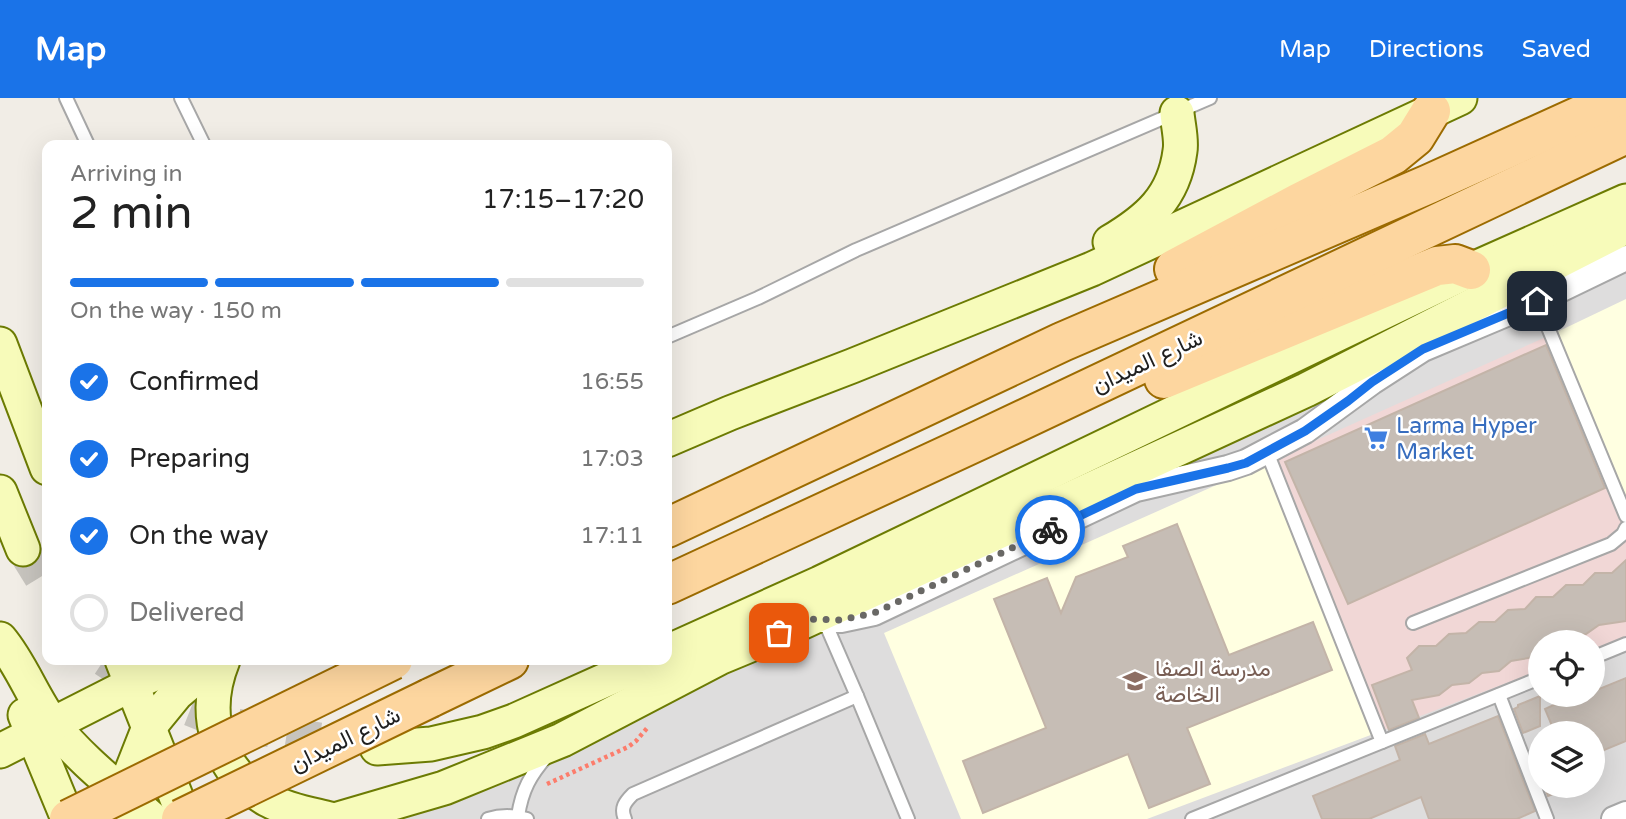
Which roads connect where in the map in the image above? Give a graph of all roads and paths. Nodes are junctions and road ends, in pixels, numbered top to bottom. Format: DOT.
graph roads {
  1 [pos="66,98"];
  2 [pos="181,98"];
  3 [pos="1210,98"];
  4 [pos="1619,98"];
  5 [pos="1445,105"];
  6 [pos="1177,113"];
  7 [pos="1626,134"];
  8 [pos="86,140"];
  9 [pos="202,140"];
  10 [pos="1626,201"];
  11 [pos="1626,227"];
  12 [pos="1626,258"];
  13 [pos="1092,269"];
  14 [pos="1471,270"];
  15 [pos="1537,301"];
  16 [pos="672,335"];
  17 [pos="1062,342"];
  18 [pos="0,344"];
  19 [pos="672,438"];
  20 [pos="982,439"];
  21 [pos="42,449"];
  22 [pos="1267,452"];
  23 [pos="0,492"];
  24 [pos="1626,516"];
  25 [pos="672,526"];
  26 [pos="1626,528"];
  27 [pos="23,549"];
  28 [pos="672,583"];
  29 [pos="815,620"];
  30 [pos="1413,623"];
  31 [pos="0,639"];
  32 [pos="1626,644"];
  33 [pos="672,650"];
  34 [pos="1605,653"];
  35 [pos="0,656"];
  36 [pos="161,665"];
  37 [pos="210,665"];
  38 [pos="221,665"];
  39 [pos="383,665"];
  40 [pos="499,665"];
  41 [pos="639,665"];
  42 [pos="127,672"];
  43 [pos="1528,683"];
  44 [pos="1499,695"];
  45 [pos="857,696"];
  46 [pos="149,727"];
  47 [pos="42,729"];
  48 [pos="562,740"];
  49 [pos="1382,742"];
  50 [pos="377,748"];
  51 [pos="0,751"];
  52 [pos="115,808"];
  53 [pos="1626,814"];
  54 [pos="619,817"];
  55 [pos="522,818"];
  56 [pos="69,819"];
  57 [pos="152,819"];
  58 [pos="183,819"];
  59 [pos="330,819"];
  60 [pos="338,819"];
  61 [pos="488,819"];
  62 [pos="908,819"];
  63 [pos="1192,819"];
  64 [pos="1547,819"];
  65 [pos="1614,819"];
  1 -- 8 [label="lane"];
  2 -- 9 [label="lane"];
  3 -- 6 [label="lane"];
  4 -- 17 [label="main road"];
  5 -- 13 [label="main road"];
  5 -- 17 [label="main road"];
  6 -- 13 [label="main road"];
  6 -- 16 [label="lane"];
  7 -- 20 [label="main road, شارع الميدان"];
  10 -- 14 [label="main road"];
  11 -- 29 [label="main road"];
  12 -- 15 [label="street"];
  13 -- 19 [label="main road"];
  14 -- 20 [label="main road"];
  14 -- 33 [label="main road"];
  15 -- 22 [label="street"];
  15 -- 24 [label="lane"];
  17 -- 25 [label="main road"];
  18 -- 21 [label="main road"];
  20 -- 28 [label="main road, شارع الميدان"];
  22 -- 29 [label="street"];
  22 -- 49 [label="lane"];
  23 -- 27 [label="main road"];
  26 -- 30 [label="lane"];
  29 -- 45 [label="lane"];
  29 -- 48 [label="main road"];
  31 -- 47 [label="main road"];
  32 -- 34 [label="lane"];
  35 -- 47 [label="main road"];
  36 -- 42 [label="main road"];
  37 -- 46 [label="main road"];
  38 -- 59 [label="main road"];
  39 -- 56 [label="main road, bridge"];
  40 -- 58 [label="main road, شارع الميدان, bridge"];
  41 -- 50 [label="main road"];
  42 -- 46 [label="main road"];
  42 -- 47 [label="main road"];
  42 -- 52 [label="main road"];
  43 -- 44 [label="lane"];
  44 -- 49 [label="lane"];
  44 -- 64 [label="lane"];
  45 -- 54 [label="lane"];
  45 -- 62 [label="lane"];
  46 -- 52 [label="main road"];
  46 -- 58 [label="main road"];
  47 -- 51 [label="main road"];
  47 -- 52 [label="main road"];
  47 -- 56 [label="main road"];
  48 -- 55 [label="lane"];
  48 -- 60 [label="main road"];
  49 -- 63 [label="lane"];
  52 -- 57 [label="main road"];
  53 -- 65 [label="street"];
  55 -- 61 [label="lane"];
}
